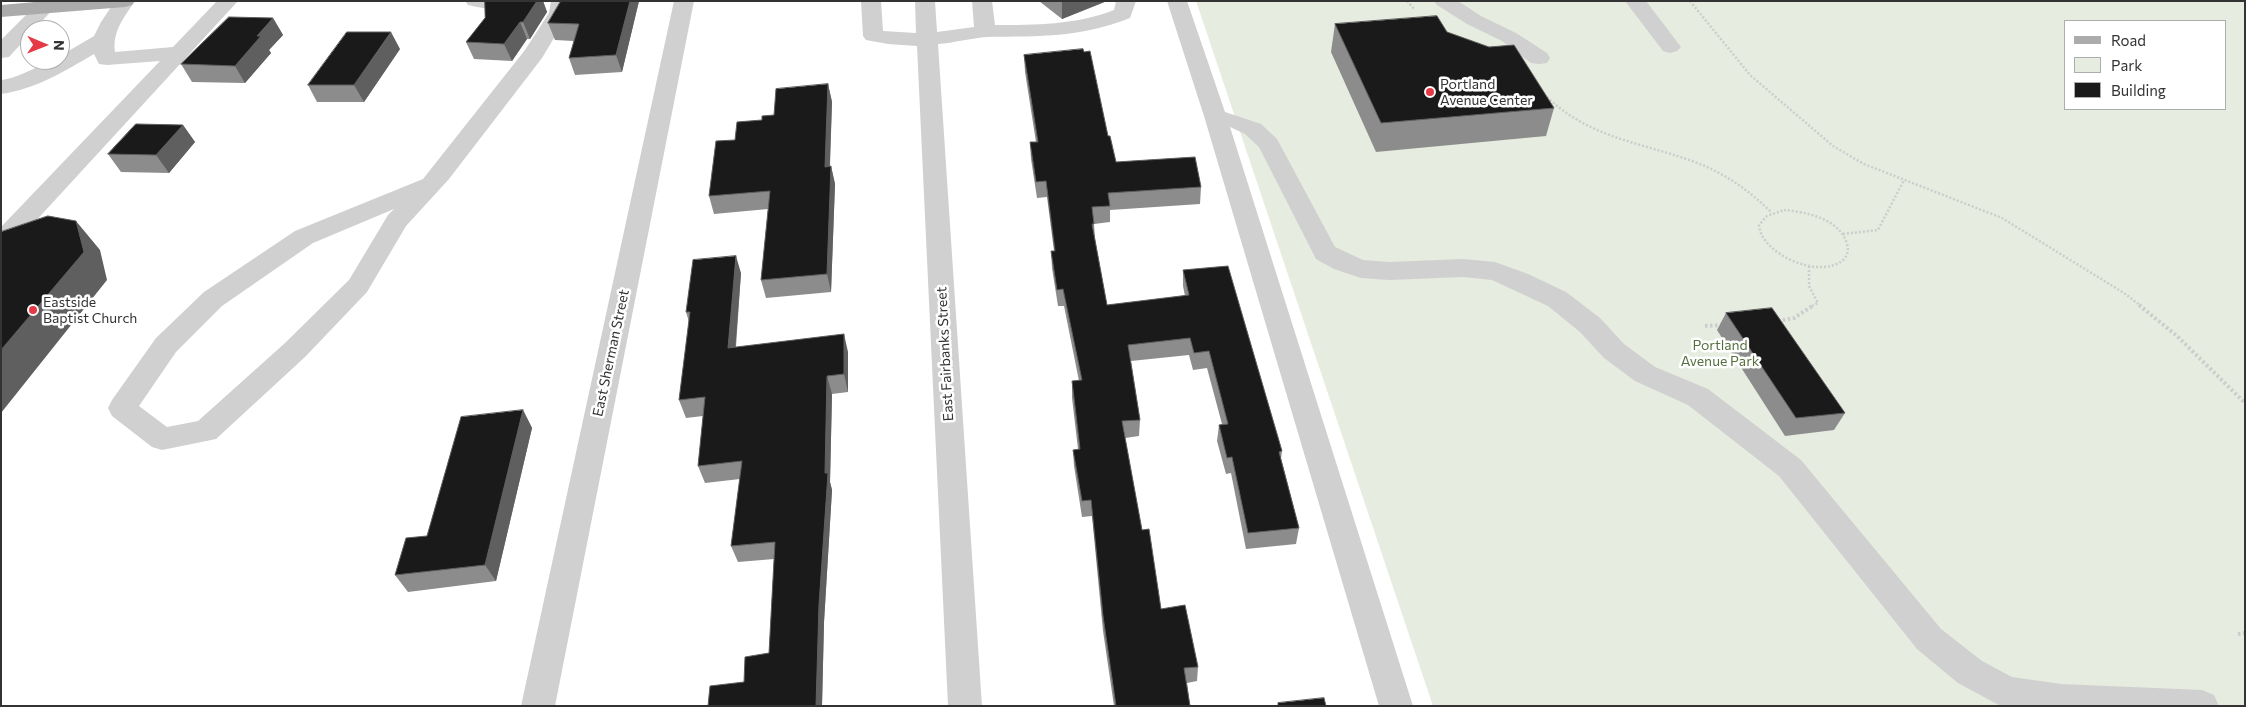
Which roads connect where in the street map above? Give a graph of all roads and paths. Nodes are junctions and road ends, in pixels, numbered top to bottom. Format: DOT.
graph roads {
  1 [pos="125,1"];
  2 [pos="228,1"];
  3 [pos="476,1"];
  4 [pos="550,1"];
  5 [pos="561,1"];
  6 [pos="684,1"];
  7 [pos="871,1"];
  8 [pos="925,1"];
  9 [pos="982,1"];
  10 [pos="1126,1"];
  11 [pos="1178,1"];
  12 [pos="1444,1"];
  13 [pos="1635,1"];
  14 [pos="1690,1"];
  15 [pos="44,8"];
  16 [pos="1,11"];
  17 [pos="985,31"];
  18 [pos="105,39"];
  19 [pos="927,40"];
  20 [pos="1670,47"];
  21 [pos="1,52"];
  22 [pos="180,53"];
  23 [pos="1539,58"];
  24 [pos="1,87"];
  25 [pos="1544,93"];
  26 [pos="1216,116"];
  27 [pos="1904,180"];
  28 [pos="432,184"];
  29 [pos="1772,213"];
  30 [pos="1842,234"];
  31 [pos="1,243"];
  32 [pos="1809,266"];
  33 [pos="1770,321"];
  34 [pos="1733,324"];
  35 [pos="1705,326"];
  36 [pos="2245,403"];
  37 [pos="2245,633"];
  38 [pos="2238,634"];
  39 [pos="538,706"];
  40 [pos="965,706"];
  41 [pos="1396,706"];
  42 [pos="2202,706"];
  1 -- 15 [label="main road"];
  1 -- 18 [label="street"];
  2 -- 22 [label="street"];
  3 -- 4 [label="street"];
  5 -- 28 [label="street"];
  6 -- 39 [label="street, East Sherman Street"];
  7 -- 19 [label="street"];
  8 -- 19 [label="street, East Fairbanks Street"];
  9 -- 17 [label="street"];
  10 -- 17 [label="street"];
  11 -- 26 [label="street"];
  12 -- 23 [label="street"];
  13 -- 20 [label="street"];
  14 -- 27 [label="path"];
  15 -- 16 [label="main road"];
  15 -- 21 [label="street"];
  17 -- 19 [label="street"];
  18 -- 22 [label="street"];
  18 -- 24 [label="street"];
  19 -- 40 [label="street, East Fairbanks Street"];
  22 -- 31 [label="street"];
  25 -- 29 [label="path"];
  26 -- 41 [label="street"];
  26 -- 42 [label="street"];
  27 -- 30 [label="path"];
  27 -- 36 [label="path"];
  28 -- 28 [label="street"];
  29 -- 30 [label="path"];
  29 -- 32 [label="path"];
  30 -- 32 [label="path"];
  32 -- 33 [label="path"];
  34 -- 35 [label="path"];
  37 -- 38 [label="path"];
}
